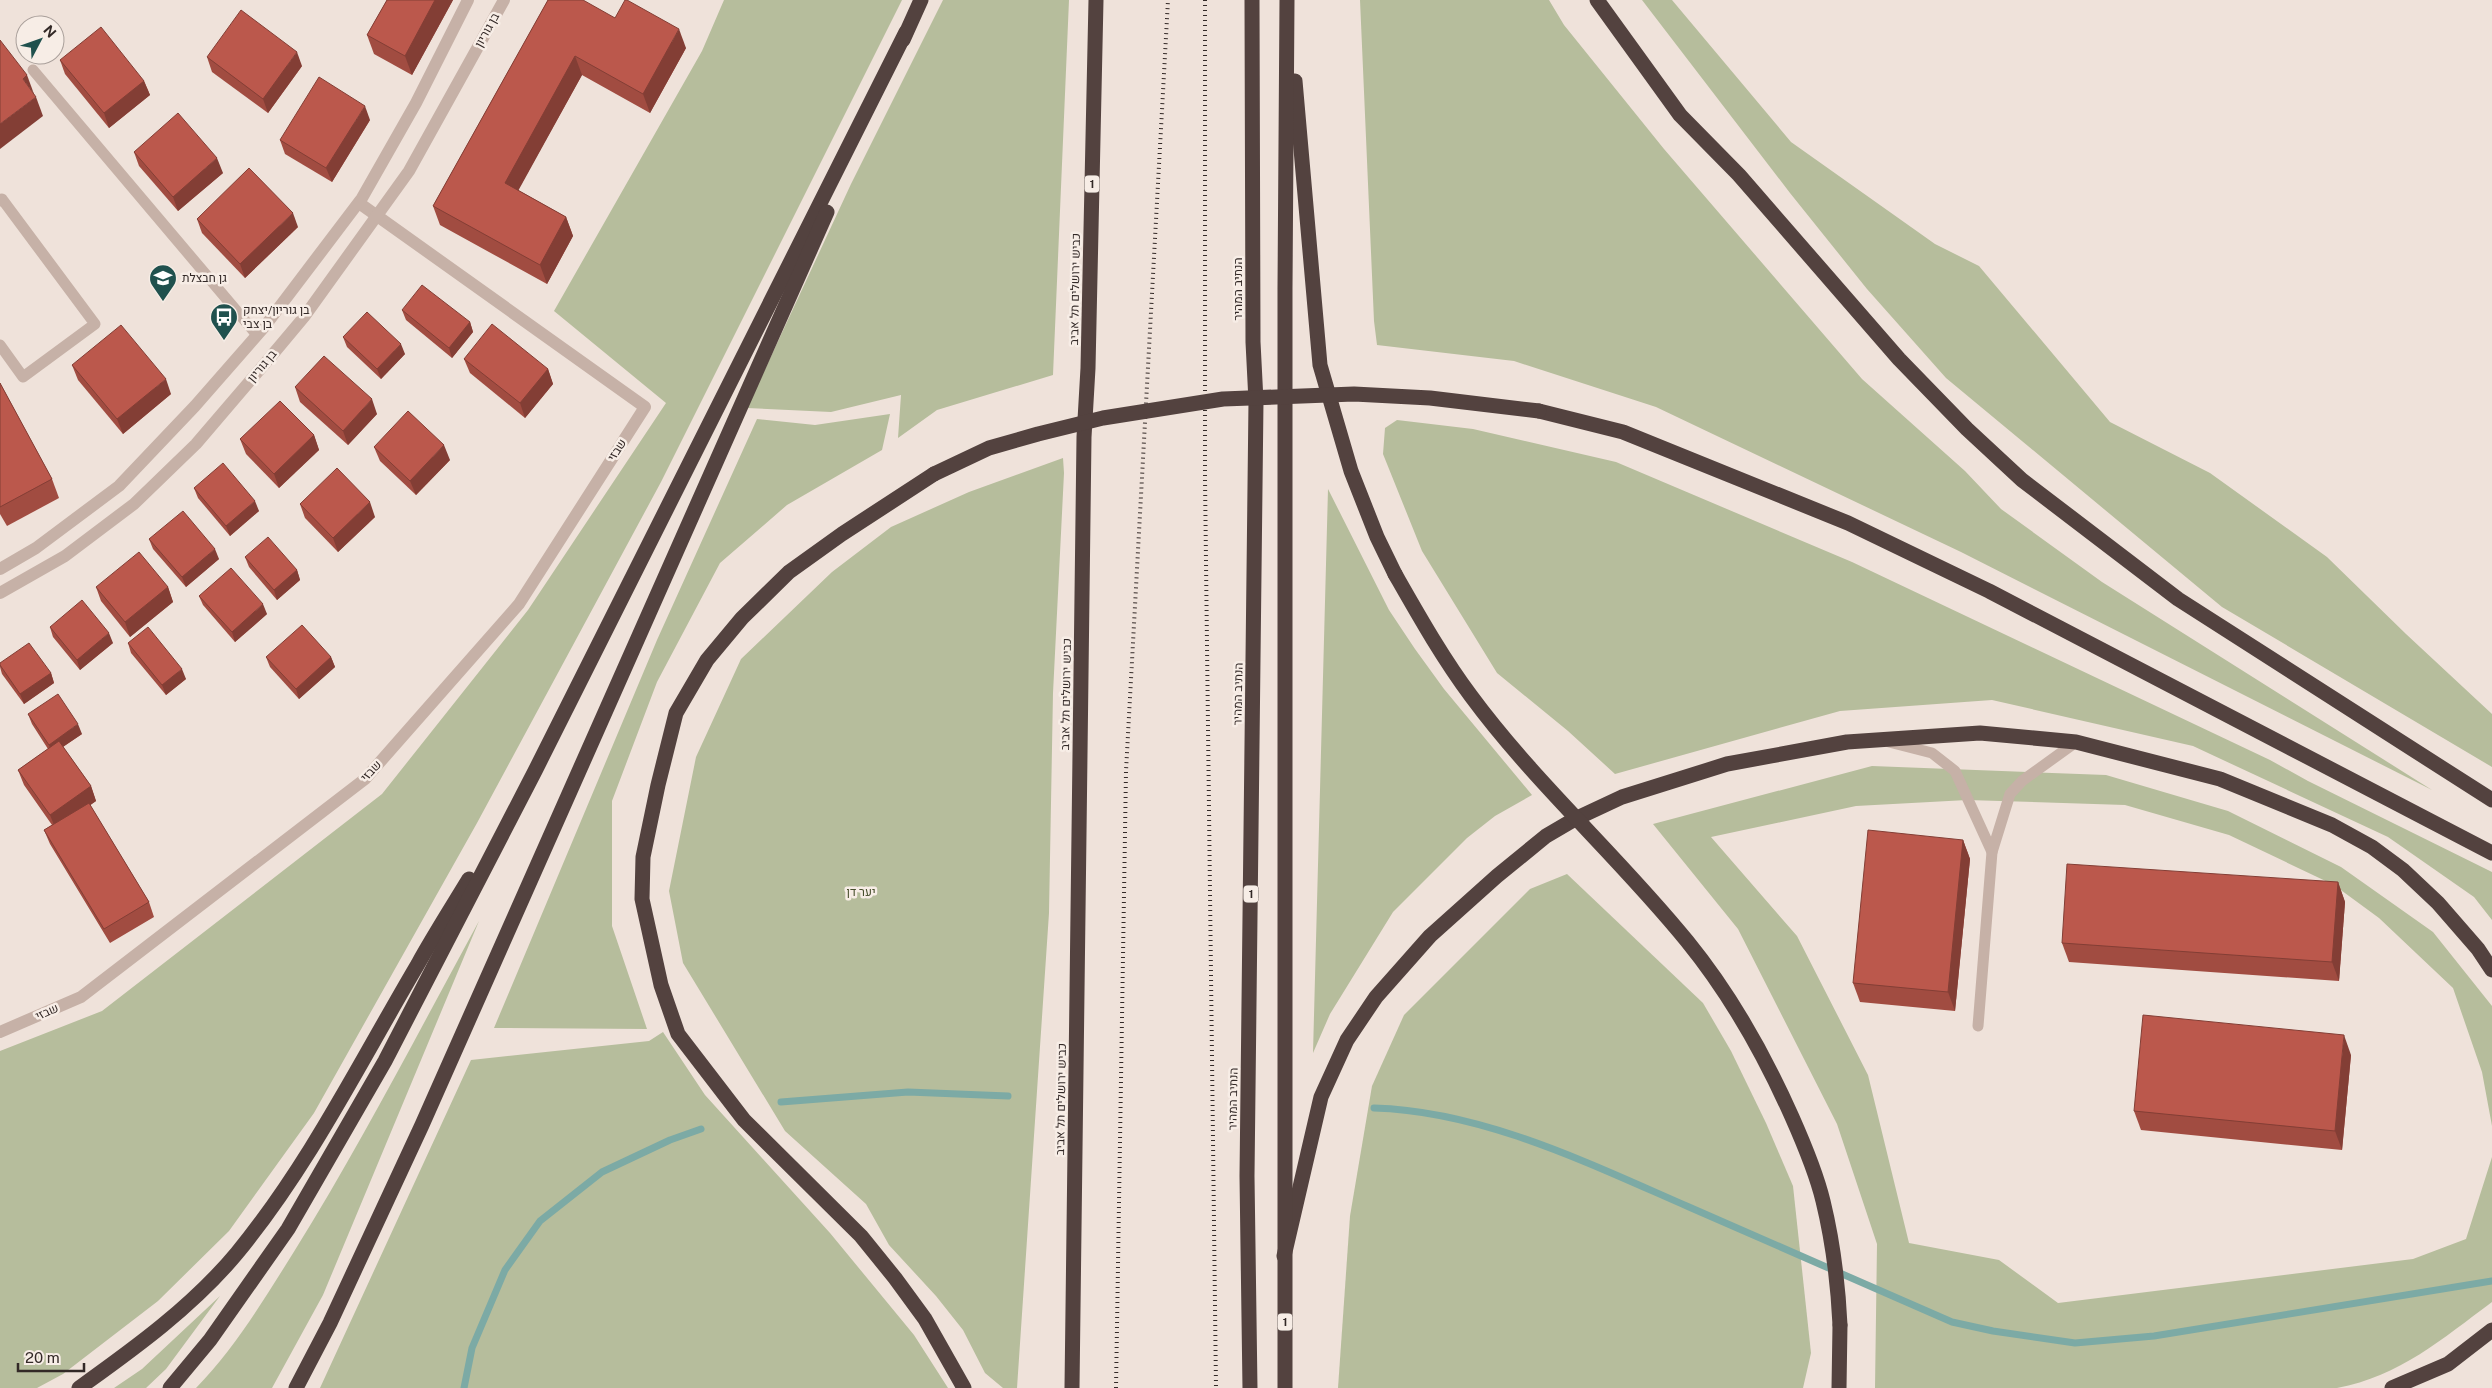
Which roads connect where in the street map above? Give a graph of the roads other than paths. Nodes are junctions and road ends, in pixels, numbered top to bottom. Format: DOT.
graph roads {
  1 [pos="468,0"];
  2 [pos="504,0"];
  3 [pos="921,0"];
  4 [pos="1096,0"];
  5 [pos="1252,0"];
  6 [pos="1288,0"];
  7 [pos="1597,0"];
  8 [pos="906,32"];
  9 [pos="33,70"];
  10 [pos="0,201"];
  11 [pos="359,203"];
  12 [pos="377,216"];
  13 [pos="257,335"];
  14 [pos="0,345"];
  15 [pos="0,569"];
  16 [pos="0,593"];
  17 [pos="1877,740"];
  18 [pos="2076,742"];
  19 [pos="535,771"];
  20 [pos="2492,800"];
  21 [pos="1992,852"];
  22 [pos="2492,853"];
  23 [pos="2492,970"];
  24 [pos="1978,1026"];
  25 [pos="0,1032"];
  26 [pos="1284,1256"];
  27 [pos="2492,1330"];
  28 [pos="79,1388"];
  29 [pos="170,1388"];
  30 [pos="296,1388"];
  31 [pos="964,1388"];
  32 [pos="1072,1388"];
  33 [pos="1250,1388"];
  34 [pos="1285,1388"];
  35 [pos="1839,1388"];
  36 [pos="2392,1388"];
  1 -- 11 [label="street, בן גוריון"];
  2 -- 12 [label="street, בן גוריון"];
  3 -- 8 [label="highway"];
  4 -- 32 [label="highway, כביש ירושלים תל אביב / 1"];
  5 -- 33 [label="highway, הנתיב המהיר / 1"];
  6 -- 26 [label="highway, 1"];
  6 -- 35 [label="highway, bridge"];
  7 -- 20 [label="highway"];
  8 -- 19 [label="highway"];
  8 -- 30 [label="highway"];
  9 -- 13 [label="lane"];
  10 -- 14 [label="lane"];
  11 -- 12 [label="street"];
  11 -- 13 [label="street, בן גוריון"];
  12 -- 16 [label="street, בן גוריון"];
  12 -- 25 [label="street, שבזי"];
  13 -- 15 [label="street, בן גוריון"];
  17 -- 18 [label="highway"];
  17 -- 21 [label="lane"];
  17 -- 26 [label="highway"];
  18 -- 21 [label="lane"];
  18 -- 23 [label="highway"];
  19 -- 28 [label="highway"];
  19 -- 29 [label="highway"];
  21 -- 24 [label="lane"];
  22 -- 31 [label="highway, bridge"];
  26 -- 34 [label="highway, 1"];
  27 -- 36 [label="highway"];
}
